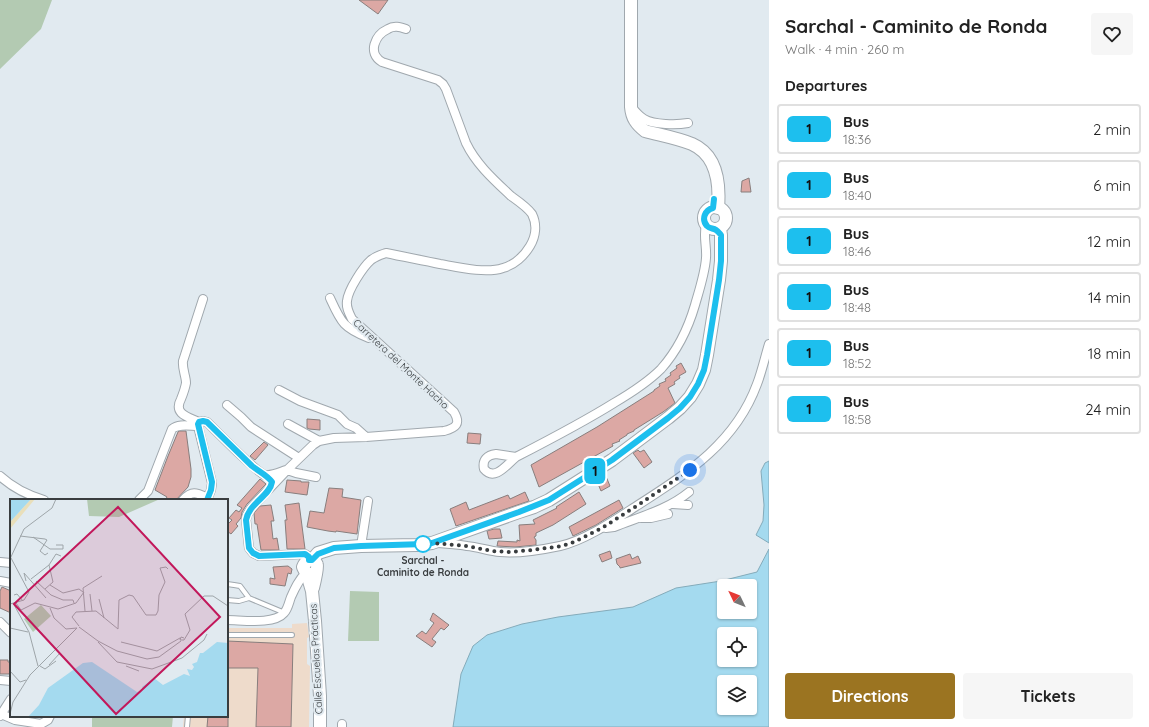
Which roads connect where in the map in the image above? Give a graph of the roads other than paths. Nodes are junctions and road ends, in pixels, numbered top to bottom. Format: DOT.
graph roads {
  1 [pos="631,0"];
  2 [pos="406,29"];
  3 [pos="631,106"];
  4 [pos="688,123"];
  5 [pos="717,204"];
  6 [pos="712,229"];
  7 [pos="330,298"];
  8 [pos="203,299"];
  9 [pos="375,341"];
  10 [pos="769,344"];
  11 [pos="279,390"];
  12 [pos="227,405"];
  13 [pos="199,424"];
  14 [pos="288,424"];
  15 [pos="366,437"];
  16 [pos="319,441"];
  17 [pos="516,457"];
  18 [pos="299,458"];
  19 [pos="287,470"];
  20 [pos="265,475"];
  21 [pos="0,476"];
  22 [pos="316,477"];
  23 [pos="271,487"];
  24 [pos="689,492"];
  25 [pos="41,499"];
  26 [pos="140,499"];
  27 [pos="184,499"];
  28 [pos="208,499"];
  29 [pos="368,501"];
  30 [pos="673,504"];
  31 [pos="688,505"];
  32 [pos="668,514"];
  33 [pos="637,518"];
  34 [pos="602,528"];
  35 [pos="432,543"];
  36 [pos="361,546"];
  37 [pos="0,562"];
  38 [pos="10,563"];
  39 [pos="311,568"];
  40 [pos="0,581"];
  41 [pos="10,583"];
  42 [pos="228,584"];
  43 [pos="249,598"];
  44 [pos="228,600"];
  45 [pos="285,613"];
  46 [pos="228,620"];
  47 [pos="0,622"];
  48 [pos="10,632"];
  49 [pos="228,635"];
  50 [pos="292,636"];
  51 [pos="0,680"];
  52 [pos="10,681"];
  53 [pos="10,704"];
  54 [pos="1,715"];
  55 [pos="50,717"];
  56 [pos="188,717"];
  57 [pos="19,718"];
  58 [pos="187,727"];
  59 [pos="320,727"];
  1 -- 3 [label="main road"];
  2 -- 9 [label="street, Carretera del Monte Hacho"];
  3 -- 4 [label="street"];
  3 -- 5 [label="main road"];
  5 -- 6 [label="main road"];
  5 -- 6 [label="main road"];
  6 -- 17 [label="street"];
  6 -- 35 [label="main road"];
  7 -- 9 [label="street"];
  8 -- 13 [label="street"];
  9 -- 15 [label="street, Carretera del Monte Hacho"];
  10 -- 34 [label="street"];
  11 -- 15 [label="street"];
  12 -- 18 [label="street"];
  13 -- 20 [label="street"];
  13 -- 26 [label="street"];
  13 -- 28 [label="street"];
  14 -- 16 [label="street"];
  15 -- 16 [label="street, Carretera del Monte Hacho"];
  16 -- 18 [label="street"];
  18 -- 19 [label="street"];
  19 -- 20 [label="street"];
  19 -- 22 [label="street"];
  19 -- 23 [label="street"];
  20 -- 23 [label="street"];
  21 -- 25 [label="street"];
  23 -- 39 [label="street"];
  24 -- 30 [label="street"];
  27 -- 28 [label="street"];
  29 -- 36 [label="street"];
  30 -- 31 [label="street"];
  30 -- 33 [label="street"];
  32 -- 33 [label="street"];
  33 -- 34 [label="street"];
  34 -- 35 [label="street"];
  35 -- 36 [label="main road"];
  36 -- 39 [label="main road"];
  37 -- 38 [label="street"];
  39 -- 45 [label="street"];
  39 -- 59 [label="main road, Calle Escuelas Prácticas"];
  40 -- 41 [label="street"];
  42 -- 43 [label="lane"];
  43 -- 44 [label="lane"];
  43 -- 45 [label="lane"];
  45 -- 46 [label="street"];
  47 -- 48 [label="street"];
  49 -- 50 [label="lane"];
  51 -- 52 [label="street"];
  53 -- 54 [label="street"];
  54 -- 57 [label="street"];
  55 -- 57 [label="street"];
  56 -- 58 [label="lane"];
}
